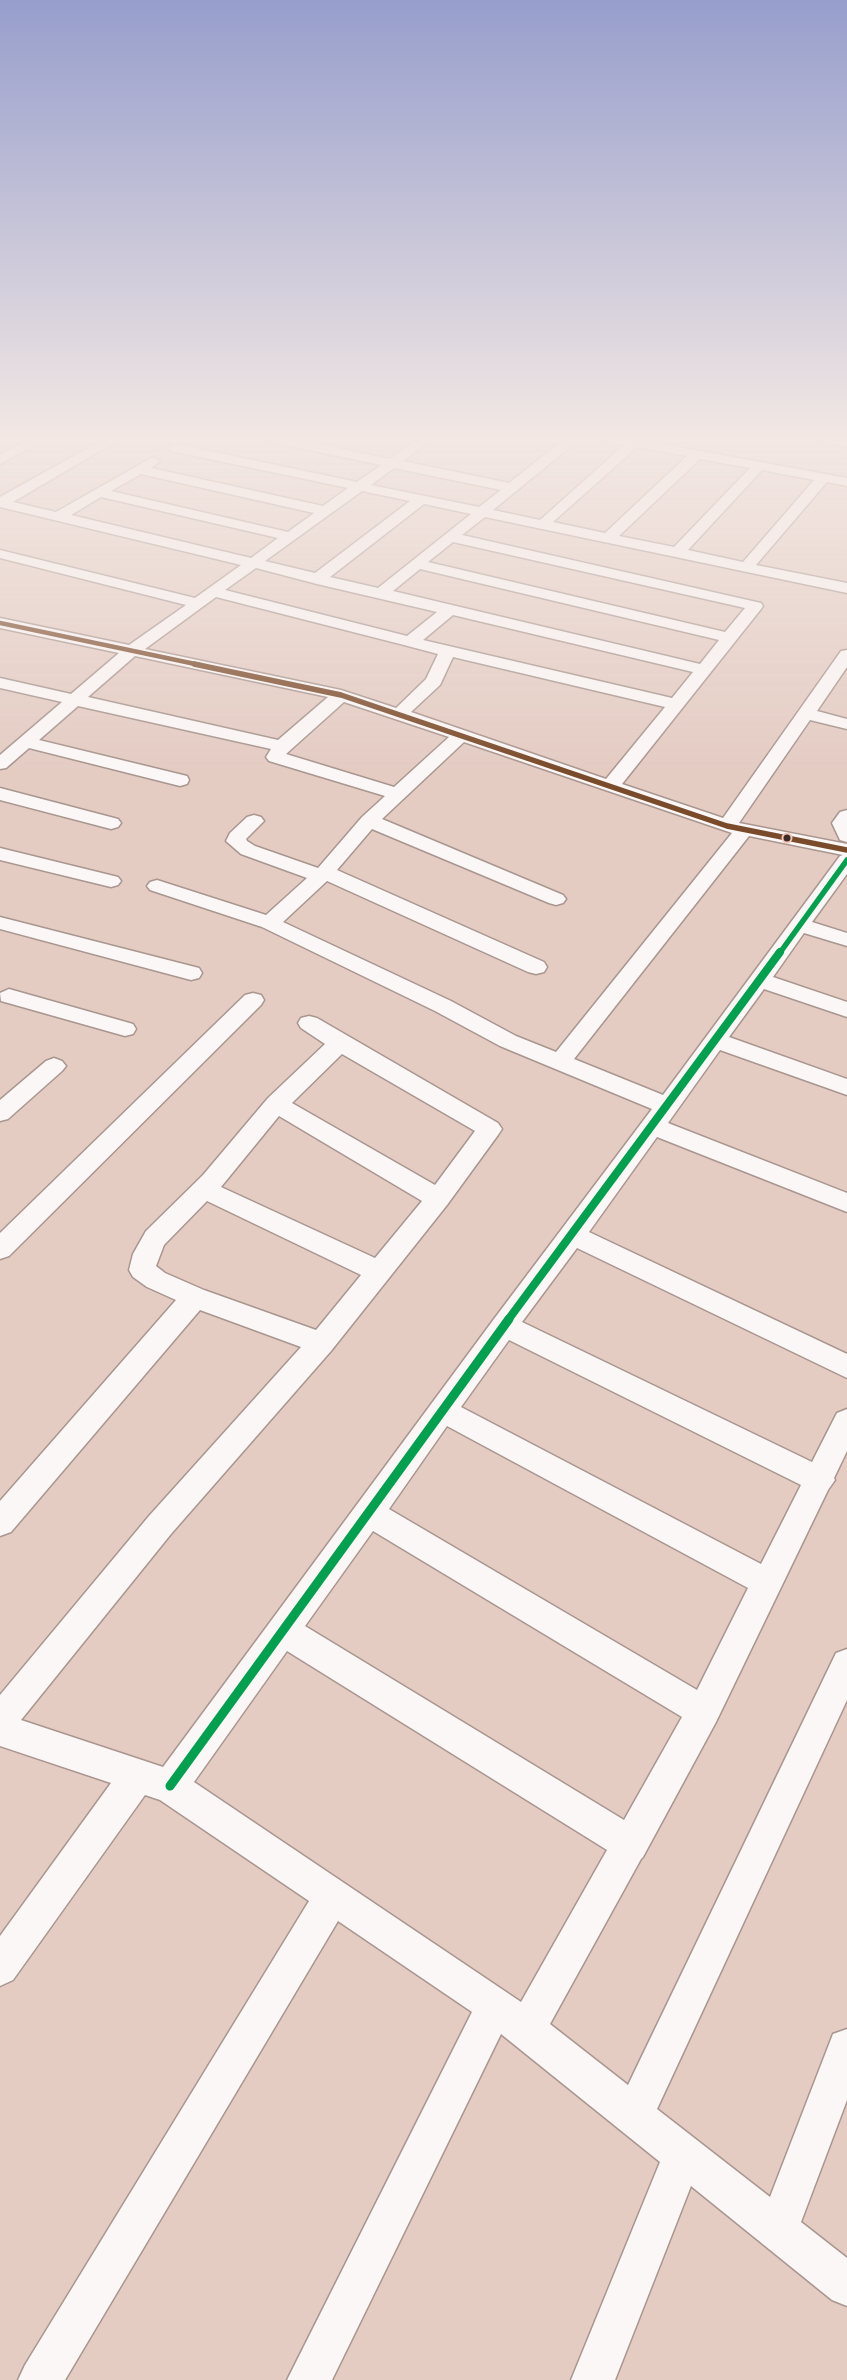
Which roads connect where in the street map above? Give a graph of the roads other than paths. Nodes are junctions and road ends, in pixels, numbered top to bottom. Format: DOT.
graph roads {
  1 [pos="190,549"];
  2 [pos="274,549"];
  3 [pos="356,549"];
  4 [pos="435,549"];
  5 [pos="503,549"];
  6 [pos="663,549"];
  7 [pos="681,549"];
  8 [pos="761,549"];
  9 [pos="678,552"];
  10 [pos="0,554"];
  11 [pos="252,564"];
  12 [pos="416,564"];
  13 [pos="746,566"];
  14 [pos="317,579"];
  15 [pos="847,588"];
  16 [pos="213,592"];
  17 [pos="380,593"];
  18 [pos="198,603"];
  19 [pos="449,610"];
  20 [pos="0,623"];
  21 [pos="729,638"];
  22 [pos="410,642"];
  23 [pos="447,651"];
  24 [pos="130,652"];
  25 [pos="847,655"];
  26 [pos="704,670"];
  27 [pos="0,683"];
  28 [pos="340,695"];
  29 [pos="75,699"];
  30 [pos="676,704"];
  31 [pos="806,713"];
  32 [pos="399,714"];
  33 [pos="847,724"];
  34 [pos="461,734"];
  35 [pos="0,740"];
  36 [pos="23,744"];
  37 [pos="282,746"];
  38 [pos="0,764"];
  39 [pos="180,780"];
  40 [pos="610,786"];
  41 [pos="0,794"];
  42 [pos="397,794"];
  43 [pos="847,816"];
  44 [pos="254,821"];
  45 [pos="369,821"];
  46 [pos="111,823"];
  47 [pos="736,828"];
  48 [pos="847,836"];
  49 [pos="847,850"];
  50 [pos="0,854"];
  51 [pos="847,860"];
  52 [pos="323,874"];
  53 [pos="111,881"];
  54 [pos="157,886"];
  55 [pos="556,899"];
  56 [pos="269,923"];
  57 [pos="0,924"];
  58 [pos="800,925"];
  59 [pos="847,940"];
  60 [pos="536,967"];
  61 [pos="191,974"];
  62 [pos="760,980"];
  63 [pos="3,998"];
  64 [pos="253,1000"];
  65 [pos="847,1010"];
  66 [pos="309,1023"];
  67 [pos="125,1029"];
  68 [pos="715,1040"];
  69 [pos="340,1043"];
  70 [pos="560,1062"];
  71 [pos="54,1066"];
  72 [pos="847,1088"];
  73 [pos="276,1104"];
  74 [pos="0,1113"];
  75 [pos="660,1116"];
  76 [pos="203,1189"];
  77 [pos="438,1199"];
  78 [pos="847,1203"];
  79 [pos="573,1235"];
  80 [pos="0,1249"];
  81 [pos="378,1271"];
  82 [pos="195,1297"];
  83 [pos="504,1326"];
  84 [pos="322,1343"];
  85 [pos="847,1367"];
  86 [pos="444,1411"];
  87 [pos="847,1421"];
  88 [pos="820,1480"];
  89 [pos="370,1513"];
  90 [pos="0,1523"];
  91 [pos="768,1583"];
  92 [pos="284,1631"];
  93 [pos="847,1664"];
  94 [pos="704,1711"];
  95 [pos="0,1720"];
  96 [pos="0,1730"];
  97 [pos="154,1781"];
  98 [pos="631,1845"];
  99 [pos="333,1896"];
  100 [pos="0,1967"];
  101 [pos="495,2005"];
  102 [pos="526,2030"];
  103 [pos="847,2048"];
  104 [pos="634,2115"];
  105 [pos="683,2154"];
  106 [pos="778,2229"];
  107 [pos="847,2286"];
  108 [pos="40,2380"];
  109 [pos="309,2380"];
  110 [pos="592,2380"];
  1 -- 11 [label="street"];
  2 -- 11 [label="street"];
  3 -- 14 [label="street"];
  4 -- 12 [label="street"];
  5 -- 21 [label="street"];
  6 -- 9 [label="street"];
  7 -- 9 [label="street"];
  8 -- 13 [label="street"];
  9 -- 13 [label="street"];
  10 -- 18 [label="street"];
  11 -- 14 [label="street"];
  11 -- 16 [label="street"];
  12 -- 17 [label="street"];
  12 -- 21 [label="street"];
  13 -- 15 [label="street"];
  14 -- 17 [label="street"];
  16 -- 18 [label="street"];
  16 -- 22 [label="street"];
  17 -- 19 [label="street"];
  18 -- 24 [label="street"];
  19 -- 22 [label="street"];
  19 -- 26 [label="street"];
  20 -- 24 [label="street"];
  21 -- 26 [label="street"];
  22 -- 23 [label="street"];
  23 -- 30 [label="street"];
  23 -- 32 [label="street"];
  24 -- 28 [label="street"];
  24 -- 29 [label="street"];
  25 -- 31 [label="street"];
  26 -- 30 [label="street"];
  27 -- 29 [label="street"];
  28 -- 32 [label="street"];
  28 -- 37 [label="street"];
  29 -- 36 [label="street"];
  29 -- 37 [label="street"];
  30 -- 40 [label="street"];
  31 -- 33 [label="street"];
  31 -- 47 [label="street"];
  32 -- 34 [label="street"];
  34 -- 40 [label="street"];
  34 -- 42 [label="street"];
  35 -- 36 [label="street"];
  36 -- 38 [label="street"];
  36 -- 39 [label="street"];
  37 -- 42 [label="street"];
  40 -- 47 [label="street"];
  41 -- 46 [label="street"];
  42 -- 45 [label="street"];
  43 -- 48 [label="street"];
  44 -- 52 [label="street"];
  45 -- 52 [label="street"];
  45 -- 55 [label="street"];
  47 -- 49 [label="street"];
  47 -- 70 [label="street"];
  50 -- 53 [label="street"];
  51 -- 58 [label="street"];
  52 -- 56 [label="street"];
  52 -- 60 [label="street"];
  54 -- 56 [label="street"];
  56 -- 70 [label="street"];
  57 -- 61 [label="street"];
  58 -- 59 [label="street"];
  58 -- 62 [label="street"];
  62 -- 65 [label="street"];
  62 -- 68 [label="street"];
  63 -- 67 [label="street"];
  64 -- 80 [label="street"];
  66 -- 69 [label="street"];
  68 -- 72 [label="street"];
  68 -- 75 [label="street"];
  69 -- 73 [label="street"];
  69 -- 77 [label="street"];
  70 -- 75 [label="street"];
  71 -- 74 [label="street"];
  73 -- 76 [label="street"];
  73 -- 77 [label="street"];
  75 -- 78 [label="street"];
  75 -- 79 [label="street"];
  76 -- 81 [label="street"];
  76 -- 82 [label="street"];
  77 -- 81 [label="street"];
  79 -- 83 [label="street"];
  79 -- 85 [label="street"];
  81 -- 84 [label="street"];
  82 -- 84 [label="street"];
  82 -- 90 [label="street"];
  83 -- 86 [label="street"];
  83 -- 88 [label="street"];
  84 -- 95 [label="street"];
  86 -- 89 [label="street"];
  86 -- 91 [label="street"];
  87 -- 88 [label="street"];
  88 -- 91 [label="street"];
  89 -- 92 [label="street"];
  89 -- 94 [label="street"];
  91 -- 94 [label="street"];
  92 -- 97 [label="street"];
  92 -- 98 [label="street"];
  93 -- 104 [label="street"];
  94 -- 98 [label="street"];
  96 -- 97 [label="street"];
  97 -- 99 [label="street"];
  97 -- 100 [label="street"];
  98 -- 102 [label="street"];
  99 -- 101 [label="street"];
  99 -- 108 [label="street"];
  101 -- 102 [label="street"];
  101 -- 109 [label="street"];
  102 -- 104 [label="street"];
  103 -- 106 [label="street"];
  104 -- 105 [label="street"];
  105 -- 106 [label="street"];
  105 -- 110 [label="street"];
  106 -- 107 [label="street"];
}
